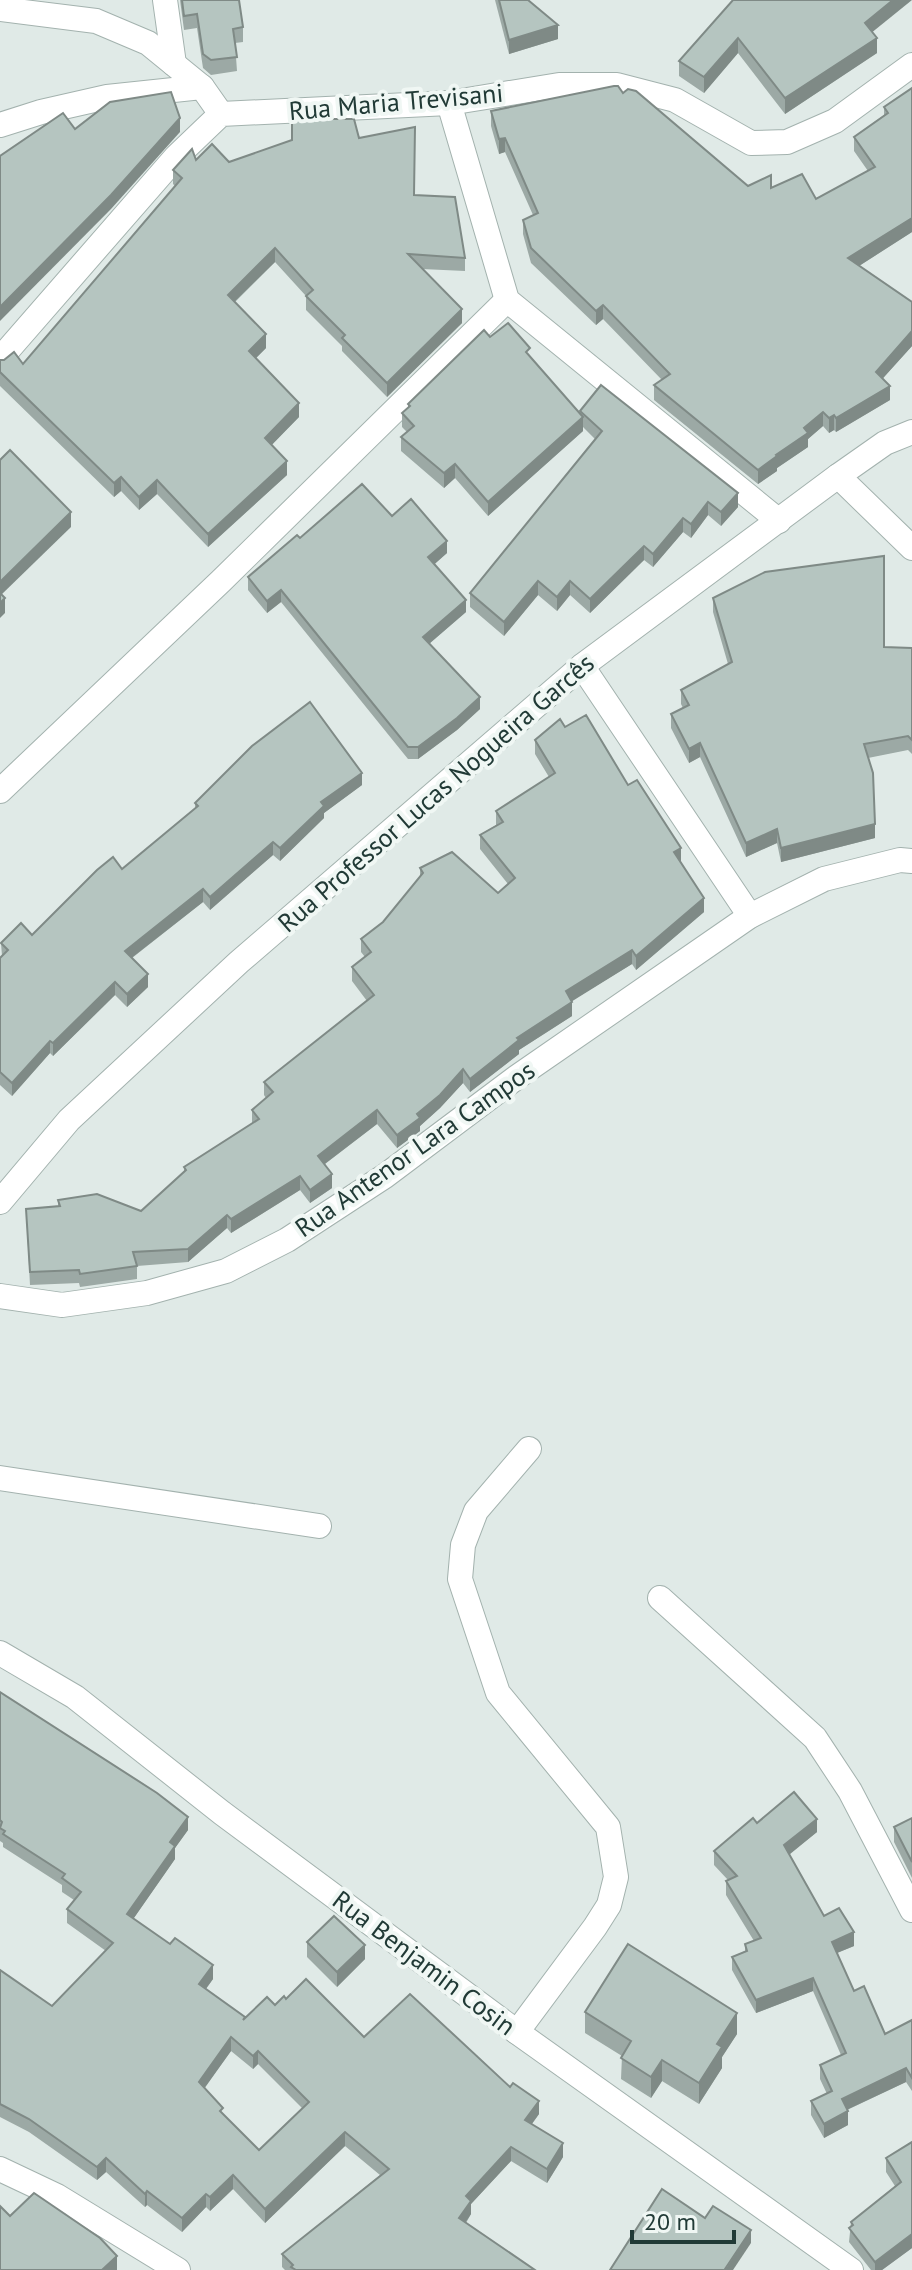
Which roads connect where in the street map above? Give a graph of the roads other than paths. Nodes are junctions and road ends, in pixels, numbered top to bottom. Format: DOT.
graph roads {
  1 [pos="165,0"];
  2 [pos="0,9"];
  3 [pos="174,64"];
  4 [pos="912,65"];
  5 [pos="202,87"];
  6 [pos="449,103"];
  7 [pos="221,114"];
  8 [pos="0,125"];
  9 [pos="507,300"];
  10 [pos="0,359"];
  11 [pos="912,432"];
  12 [pos="838,476"];
  13 [pos="779,521"];
  14 [pos="912,548"];
  15 [pos="582,666"];
  16 [pos="0,791"];
  17 [pos="912,861"];
  18 [pos="750,916"];
  19 [pos="0,1202"];
  20 [pos="0,1296"];
  21 [pos="529,1449"];
  22 [pos="0,1478"];
  23 [pos="319,1526"];
  24 [pos="660,1598"];
  25 [pos="0,1653"];
  26 [pos="912,1910"];
  27 [pos="517,2032"];
  28 [pos="0,2169"];
  29 [pos="178,2270"];
  30 [pos="851,2270"];
  1 -- 3 [label="street"];
  2 -- 3 [label="street"];
  3 -- 5 [label="street"];
  4 -- 6 [label="street, Rua Maria Trevisani"];
  5 -- 7 [label="street"];
  5 -- 8 [label="street"];
  6 -- 7 [label="street, Rua Maria Trevisani"];
  6 -- 9 [label="street"];
  7 -- 10 [label="street"];
  9 -- 13 [label="street"];
  9 -- 16 [label="street"];
  11 -- 12 [label="street, Rua Professor Lucas Nogueira Garcês"];
  12 -- 13 [label="street, Rua Professor Lucas Nogueira Garcês"];
  12 -- 14 [label="street"];
  13 -- 15 [label="street, Rua Professor Lucas Nogueira Garcês"];
  15 -- 18 [label="street"];
  15 -- 19 [label="street, Rua Professor Lucas Nogueira Garcês"];
  17 -- 18 [label="street, Rua Antenor Lara Campos"];
  18 -- 20 [label="street, Rua Antenor Lara Campos"];
  21 -- 27 [label="street"];
  22 -- 23 [label="street"];
  24 -- 26 [label="street"];
  25 -- 27 [label="street, Rua Benjamin Cosin"];
  27 -- 30 [label="street, Rua Benjamin Cosin"];
  28 -- 29 [label="street"];
}
